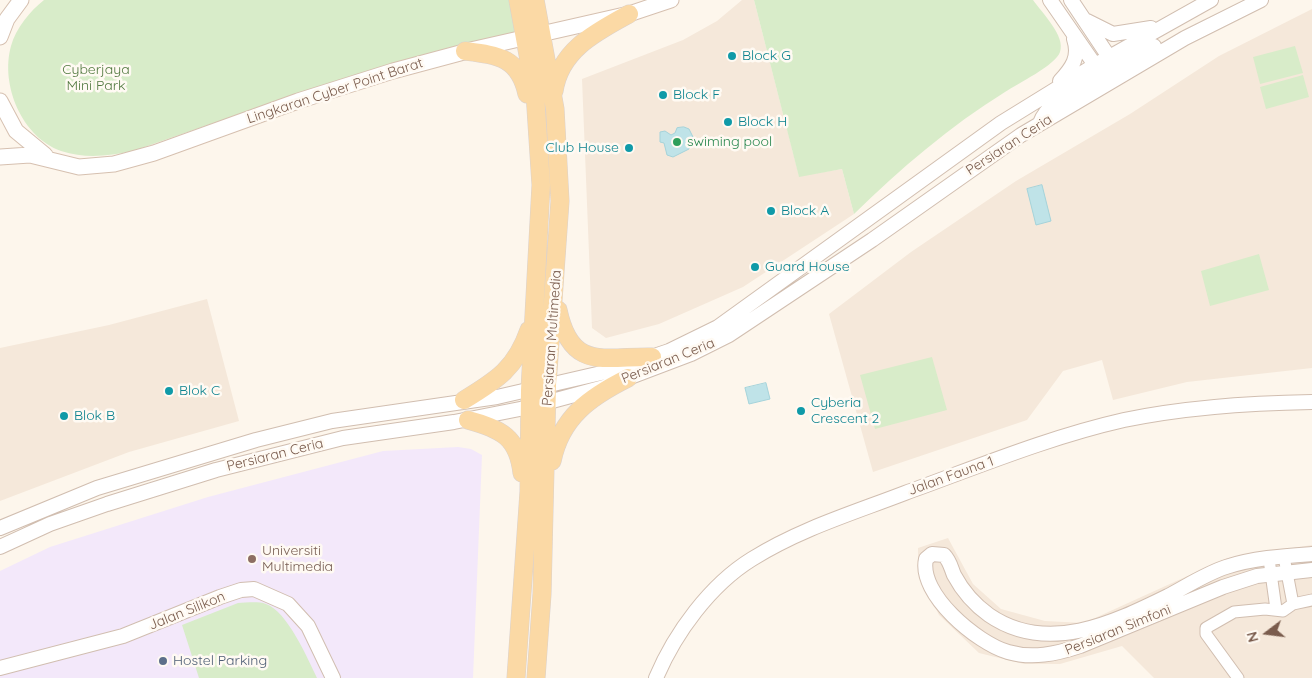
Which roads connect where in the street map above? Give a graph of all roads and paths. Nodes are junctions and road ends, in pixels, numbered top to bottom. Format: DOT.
graph roads {
  1 [pos="21,0"];
  2 [pos="518,0"];
  3 [pos="535,0"];
  4 [pos="671,0"];
  5 [pos="1050,0"];
  6 [pos="1071,0"];
  7 [pos="1211,0"];
  8 [pos="1261,0"];
  9 [pos="629,14"];
  10 [pos="1082,18"];
  11 [pos="1162,26"];
  12 [pos="534,35"];
  13 [pos="1073,35"];
  14 [pos="0,36"];
  15 [pos="1185,38"];
  16 [pos="465,51"];
  17 [pos="1109,62"];
  18 [pos="1095,65"];
  19 [pos="1049,92"];
  20 [pos="553,96"];
  21 [pos="0,101"];
  22 [pos="1040,124"];
  23 [pos="0,157"];
  24 [pos="52,160"];
  25 [pos="541,223"];
  26 [pos="537,291"];
  27 [pos="556,294"];
  28 [pos="652,357"];
  29 [pos="628,378"];
  30 [pos="530,390"];
  31 [pos="542,398"];
  32 [pos="464,400"];
  33 [pos="1312,402"];
  34 [pos="468,420"];
  35 [pos="544,515"];
  36 [pos="0,528"];
  37 [pos="527,533"];
  38 [pos="0,547"];
  39 [pos="1312,554"];
  40 [pos="1284,557"];
  41 [pos="1270,559"];
  42 [pos="1312,570"];
  43 [pos="1286,573"];
  44 [pos="1271,575"];
  45 [pos="1312,600"];
  46 [pos="1293,604"];
  47 [pos="1276,609"];
  48 [pos="1020,629"];
  49 [pos="1031,655"];
  50 [pos="0,668"];
  51 [pos="333,678"];
  52 [pos="516,678"];
  53 [pos="536,678"];
  54 [pos="656,678"];
  55 [pos="1238,678"];
  1 -- 14 [label="main road"];
  2 -- 12 [label="main road, Persiaran Multimedia"];
  3 -- 12 [label="main road, Persiaran Multimedia"];
  4 -- 9 [label="main road, Lingkaran Cyber Point Barat"];
  5 -- 13 [label="street"];
  6 -- 10 [label="street"];
  7 -- 11 [label="street"];
  8 -- 15 [label="street, Persiaran Ceria"];
  9 -- 12 [label="main road, Lingkaran Cyber Point Barat"];
  9 -- 20 [label="main road"];
  10 -- 11 [label="street"];
  10 -- 17 [label="street"];
  11 -- 17 [label="street"];
  12 -- 16 [label="main road, Lingkaran Cyber Point Barat"];
  12 -- 20 [label="main road, Persiaran Multimedia"];
  12 -- 25 [label="main road, Persiaran Multimedia"];
  13 -- 18 [label="street"];
  13 -- 19 [label="street"];
  15 -- 17 [label="street"];
  15 -- 22 [label="street, Persiaran Ceria"];
  16 -- 24 [label="main road, Lingkaran Cyber Point Barat"];
  16 -- 25 [label="main road"];
  17 -- 18 [label="street"];
  17 -- 22 [label="street"];
  18 -- 19 [label="street, Persiaran Ceria"];
  19 -- 28 [label="street, Persiaran Ceria"];
  20 -- 27 [label="main road, Persiaran Multimedia"];
  21 -- 24 [label="main road"];
  22 -- 29 [label="street, Persiaran Ceria"];
  23 -- 24 [label="main road, Lingkaran Cyber Point Barat"];
  25 -- 26 [label="main road, Persiaran Multimedia"];
  26 -- 30 [label="main road, Persiaran Multimedia"];
  26 -- 32 [label="main road"];
  27 -- 28 [label="main road"];
  27 -- 31 [label="main road, Persiaran Multimedia"];
  28 -- 31 [label="street, Persiaran Ceria"];
  29 -- 31 [label="street, Persiaran Ceria"];
  29 -- 35 [label="main road"];
  30 -- 31 [label="main road, Persiaran Multimedia"];
  30 -- 32 [label="street, Persiaran Ceria"];
  31 -- 34 [label="street, Persiaran Ceria"];
  31 -- 35 [label="main road, Persiaran Multimedia"];
  31 -- 37 [label="main road, Persiaran Multimedia"];
  32 -- 36 [label="street, Persiaran Ceria"];
  33 -- 54 [label="street, Jalan Fauna 1"];
  34 -- 37 [label="main road"];
  34 -- 38 [label="street, Persiaran Ceria"];
  35 -- 53 [label="main road, Persiaran Multimedia"];
  37 -- 52 [label="main road, Persiaran Multimedia"];
  39 -- 40 [label="street, Persiaran Simfoni"];
  40 -- 41 [label="street, Persiaran Simfoni"];
  40 -- 43 [label="street"];
  41 -- 44 [label="street"];
  41 -- 48 [label="street, Persiaran Simfoni"];
  42 -- 43 [label="street, Persiaran Simfoni"];
  43 -- 44 [label="street, Persiaran Simfoni"];
  43 -- 46 [label="street"];
  44 -- 47 [label="street"];
  44 -- 49 [label="street, Persiaran Simfoni"];
  45 -- 46 [label="street"];
  46 -- 47 [label="street"];
  47 -- 55 [label="street"];
  48 -- 49 [label="street"];
  48 -- 49 [label="street, Persiaran Simfoni"];
  50 -- 51 [label="street, Jalan Silikon"];
}
